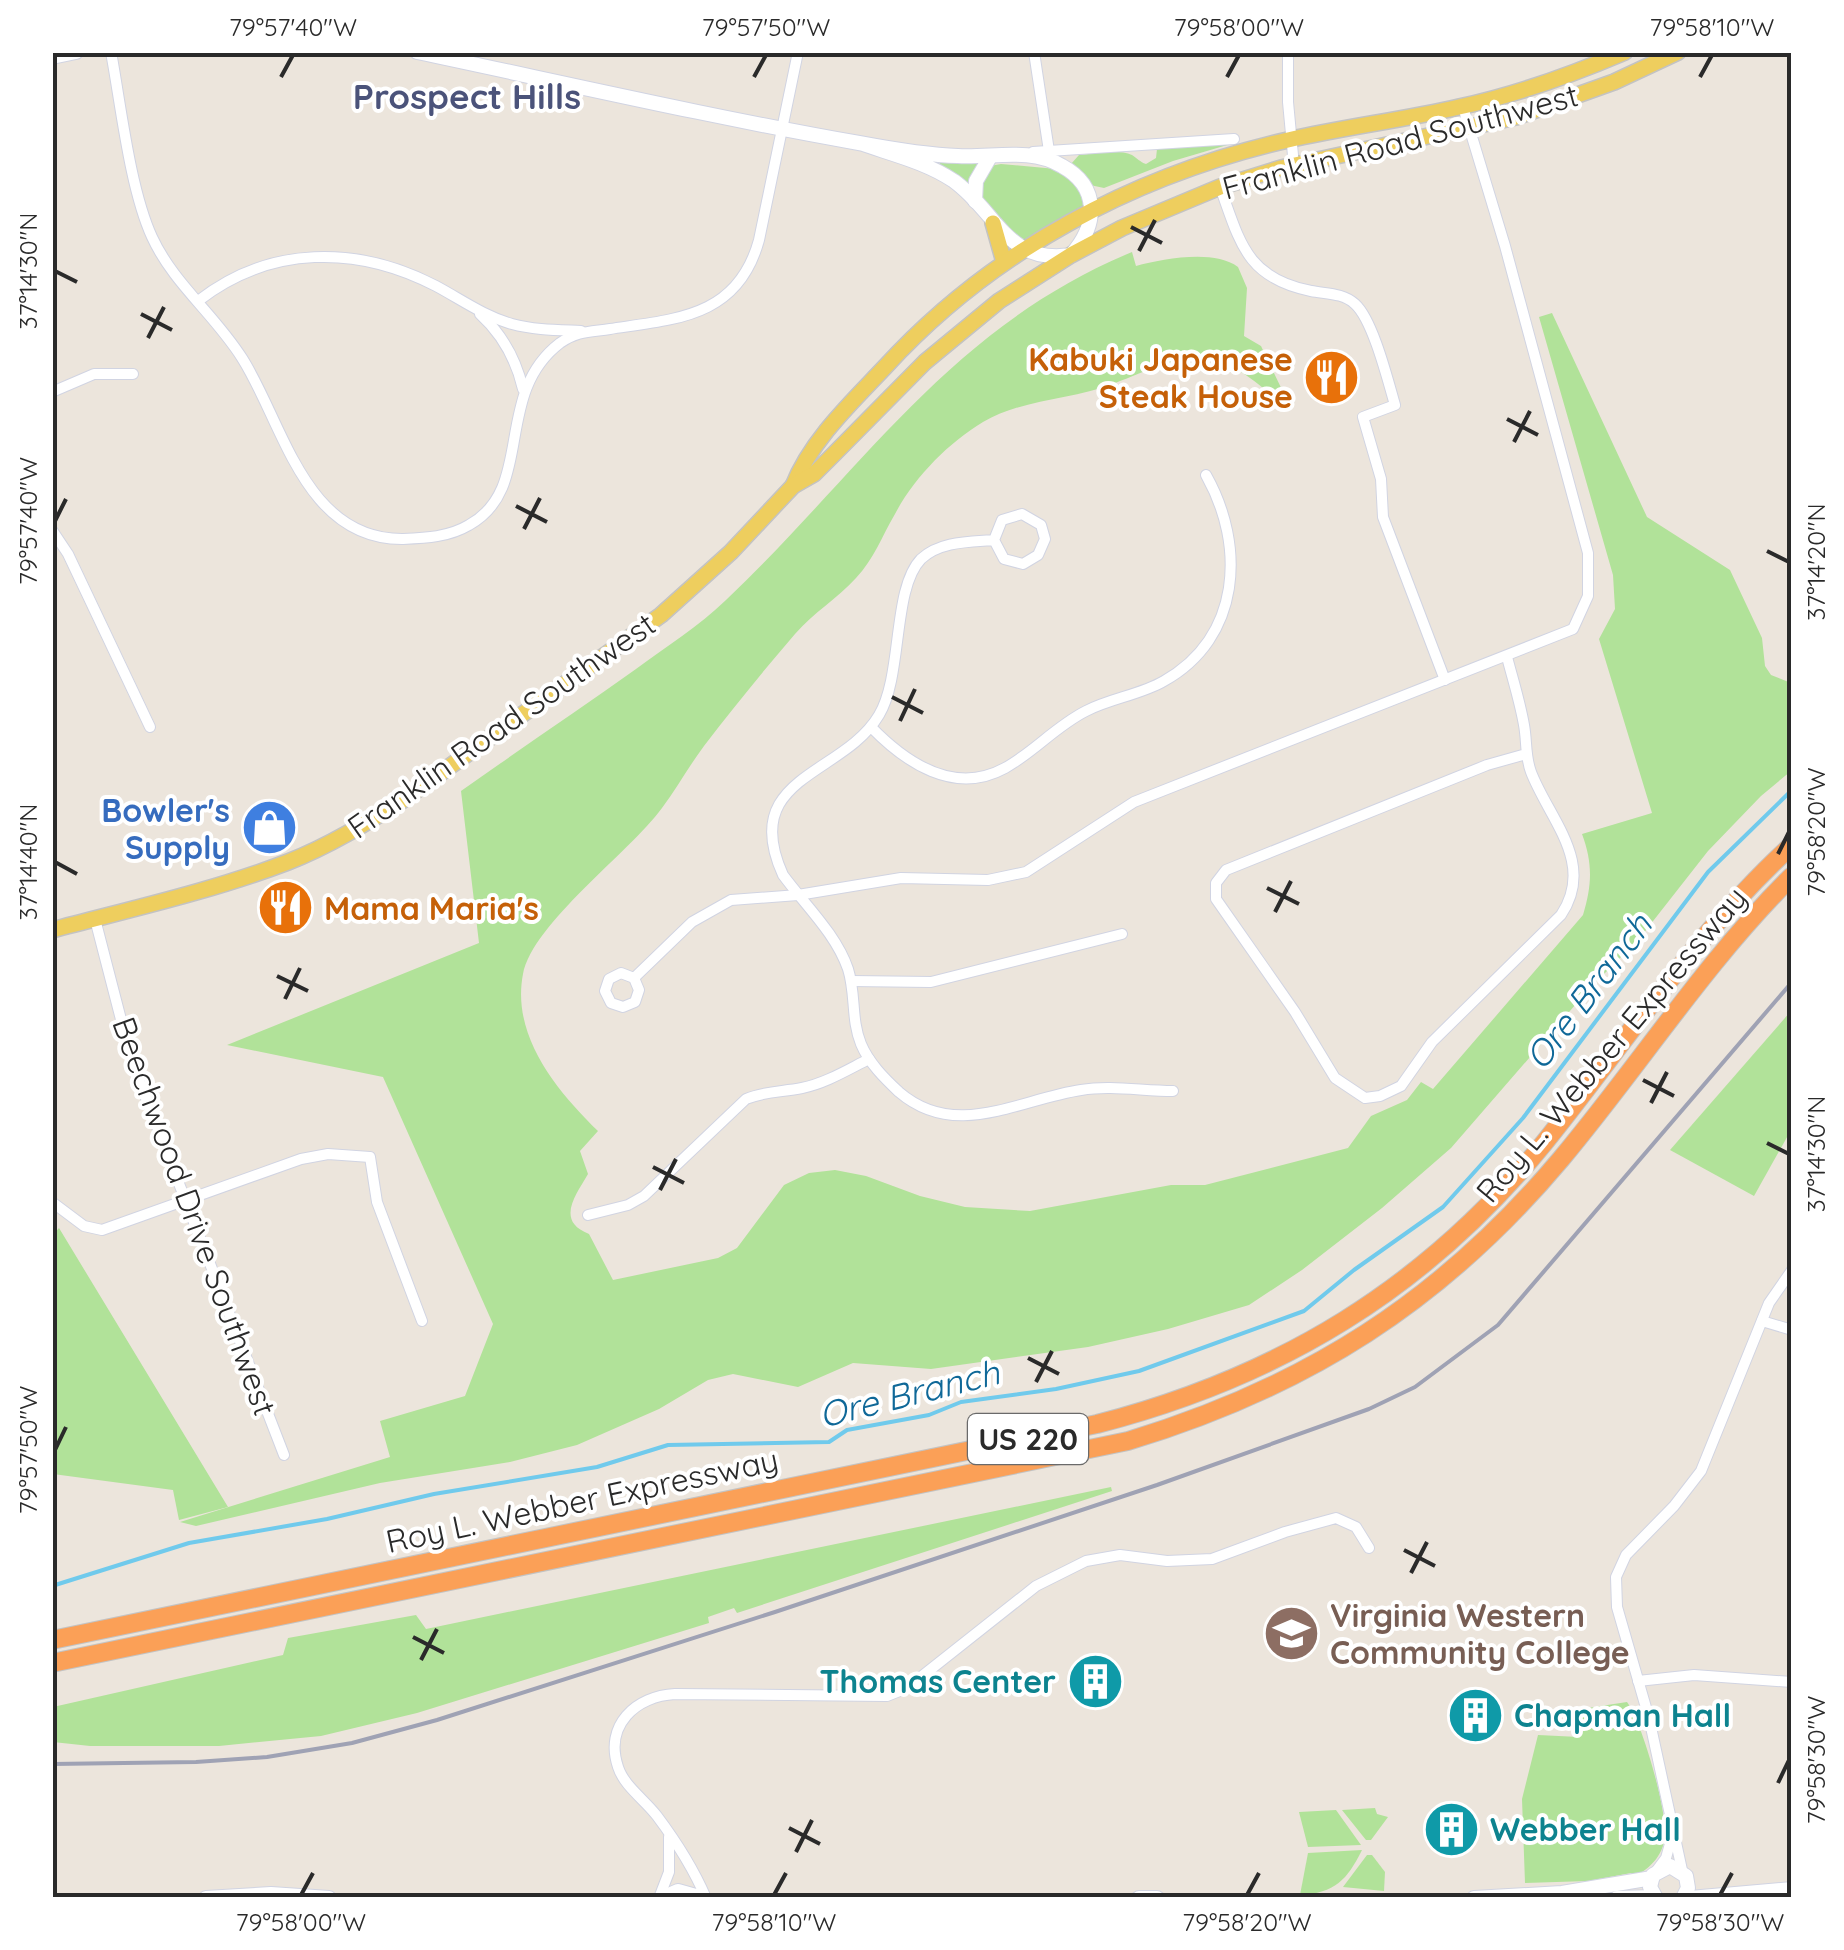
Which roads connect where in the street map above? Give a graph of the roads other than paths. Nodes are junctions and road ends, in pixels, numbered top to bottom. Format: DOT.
graph roads {
  1 [pos="76,52"];
  2 [pos="110,52"];
  3 [pos="417,52"];
  4 [pos="798,52"];
  5 [pos="1034,52"];
  6 [pos="1288,52"];
  7 [pos="1624,52"];
  8 [pos="1678,52"];
  9 [pos="52,57"];
  10 [pos="1463,107"];
  11 [pos="782,128"];
  12 [pos="1470,129"];
  13 [pos="1234,139"];
  14 [pos="1290,140"];
  15 [pos="860,143"];
  16 [pos="1049,151"];
  17 [pos="1022,154"];
  18 [pos="990,157"];
  19 [pos="1294,166"];
  20 [pos="1220,187"];
  21 [pos="976,201"];
  22 [pos="1092,210"];
  23 [pos="993,223"];
  24 [pos="1023,250"];
  25 [pos="1071,255"];
  26 [pos="1004,262"];
  27 [pos="198,300"];
  28 [pos="477,311"];
  29 [pos="581,331"];
  30 [pos="133,374"];
  31 [pos="524,390"];
  32 [pos="52,392"];
  33 [pos="1206,475"];
  34 [pos="792,486"];
  35 [pos="52,530"];
  36 [pos="994,540"];
  37 [pos="1507,657"];
  38 [pos="1445,680"];
  39 [pos="150,727"];
  40 [pos="870,727"];
  41 [pos="1526,754"];
  42 [pos="1792,845"];
  43 [pos="1792,876"];
  44 [pos="798,895"];
  45 [pos="95,919"];
  46 [pos="52,930"];
  47 [pos="1122,934"];
  48 [pos="634,978"];
  49 [pos="851,981"];
  50 [pos="868,1058"];
  51 [pos="1173,1090"];
  52 [pos="186,1198"];
  53 [pos="52,1202"];
  54 [pos="588,1215"];
  55 [pos="1792,1270"];
  56 [pos="422,1320"];
  57 [pos="1762,1321"];
  58 [pos="1792,1330"];
  59 [pos="284,1455"];
  60 [pos="1370,1548"];
  61 [pos="52,1640"];
  62 [pos="52,1663"];
  63 [pos="1638,1680"];
  64 [pos="1792,1682"];
  65 [pos="1673,1832"];
  66 [pos="669,1836"];
  67 [pos="1655,1874"];
  68 [pos="1686,1887"];
  69 [pos="1792,1889"];
  70 [pos="705,1894"];
  71 [pos="1655,1897"];
  72 [pos="206,1898"];
  73 [pos="329,1898"];
  74 [pos="660,1898"];
  75 [pos="1139,1898"];
  76 [pos="1157,1898"];
  77 [pos="1474,1898"];
  78 [pos="1616,1898"];
  1 -- 9 [label="street"];
  2 -- 27 [label="street"];
  3 -- 11 [label="street"];
  4 -- 11 [label="street"];
  5 -- 16 [label="street"];
  6 -- 14 [label="street"];
  7 -- 10 [label="main road, Franklin Road Southwest"];
  8 -- 12 [label="main road, Franklin Road Southwest"];
  10 -- 12 [label="street"];
  10 -- 14 [label="main road, Franklin Road Southwest"];
  11 -- 15 [label="street"];
  11 -- 29 [label="street"];
  12 -- 19 [label="main road, Franklin Road Southwest"];
  12 -- 37 [label="street"];
  13 -- 16 [label="street"];
  14 -- 19 [label="street"];
  14 -- 22 [label="main road, Franklin Road Southwest"];
  15 -- 18 [label="street"];
  15 -- 21 [label="street"];
  16 -- 17 [label="street"];
  17 -- 18 [label="street"];
  17 -- 22 [label="street"];
  18 -- 21 [label="street"];
  19 -- 20 [label="main road, Franklin Road Southwest"];
  20 -- 25 [label="main road, Franklin Road Southwest"];
  20 -- 38 [label="street"];
  21 -- 23 [label="street"];
  22 -- 24 [label="main road, Franklin Road Southwest"];
  22 -- 25 [label="street"];
  23 -- 24 [label="street"];
  23 -- 26 [label="main road"];
  24 -- 25 [label="street"];
  24 -- 26 [label="main road, Franklin Road Southwest"];
  25 -- 34 [label="main road, Franklin Road Southwest"];
  26 -- 34 [label="main road, Franklin Road Southwest"];
  27 -- 28 [label="street"];
  27 -- 31 [label="street"];
  28 -- 29 [label="street"];
  28 -- 31 [label="street"];
  29 -- 31 [label="street"];
  30 -- 32 [label="street"];
  33 -- 40 [label="street"];
  34 -- 45 [label="main road, Franklin Road Southwest"];
  35 -- 39 [label="street"];
  36 -- 36 [label="street"];
  36 -- 40 [label="street"];
  37 -- 38 [label="street"];
  37 -- 41 [label="street"];
  38 -- 44 [label="street"];
  40 -- 44 [label="street"];
  41 -- 41 [label="street"];
  42 -- 61 [label="highway, Roy L. Webber Expressway / US 220"];
  43 -- 62 [label="highway, Roy L. Webber Expressway / US 220"];
  44 -- 48 [label="street"];
  44 -- 49 [label="street"];
  45 -- 46 [label="main road, Franklin Road Southwest"];
  45 -- 52 [label="street, Beechwood Drive Southwest"];
  47 -- 49 [label="street"];
  49 -- 50 [label="street"];
  50 -- 51 [label="street"];
  50 -- 54 [label="street"];
  52 -- 53 [label="street"];
  52 -- 56 [label="street"];
  52 -- 59 [label="street, Beechwood Drive Southwest"];
  55 -- 57 [label="street"];
  57 -- 58 [label="street"];
  57 -- 63 [label="street"];
  60 -- 66 [label="street"];
  63 -- 64 [label="street"];
  63 -- 65 [label="street"];
  65 -- 67 [label="street"];
  65 -- 68 [label="street"];
  66 -- 70 [label="street"];
  66 -- 74 [label="street"];
  67 -- 68 [label="street"];
  67 -- 71 [label="street"];
  67 -- 77 [label="street"];
  68 -- 69 [label="street"];
  70 -- 74 [label="street"];
  71 -- 78 [label="street"];
  72 -- 73 [label="street"];
  75 -- 76 [label="street"];
}
